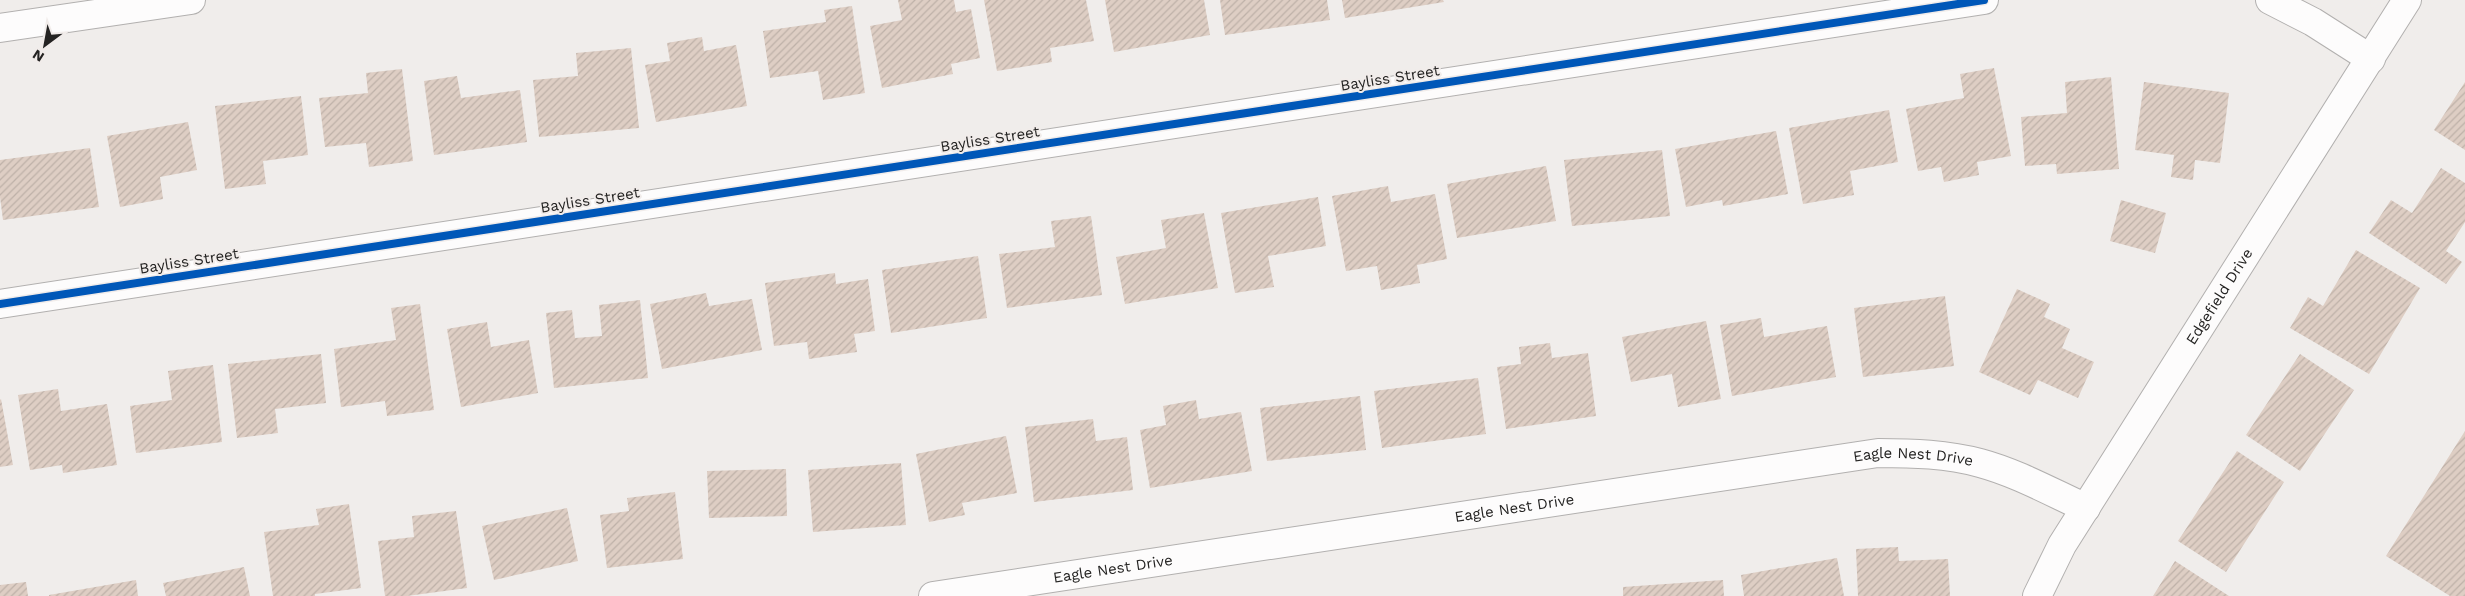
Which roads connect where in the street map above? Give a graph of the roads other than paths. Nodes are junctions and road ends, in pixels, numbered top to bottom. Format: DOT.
graph roads {
  1 [pos="191,0"];
  2 [pos="1984,0"];
  3 [pos="2270,0"];
  4 [pos="2407,0"];
  5 [pos="0,28"];
  6 [pos="2371,59"];
  7 [pos="0,304"];
  8 [pos="2086,508"];
  9 [pos="933,596"];
  10 [pos="2037,596"];
  1 -- 5 [label="street"];
  2 -- 7 [label="street, Bayliss Street"];
  3 -- 6 [label="street"];
  4 -- 6 [label="street, Edgefield Drive"];
  6 -- 8 [label="street, Edgefield Drive"];
  8 -- 9 [label="street, Eagle Nest Drive"];
  8 -- 10 [label="street, Edgefield Drive"];
}
